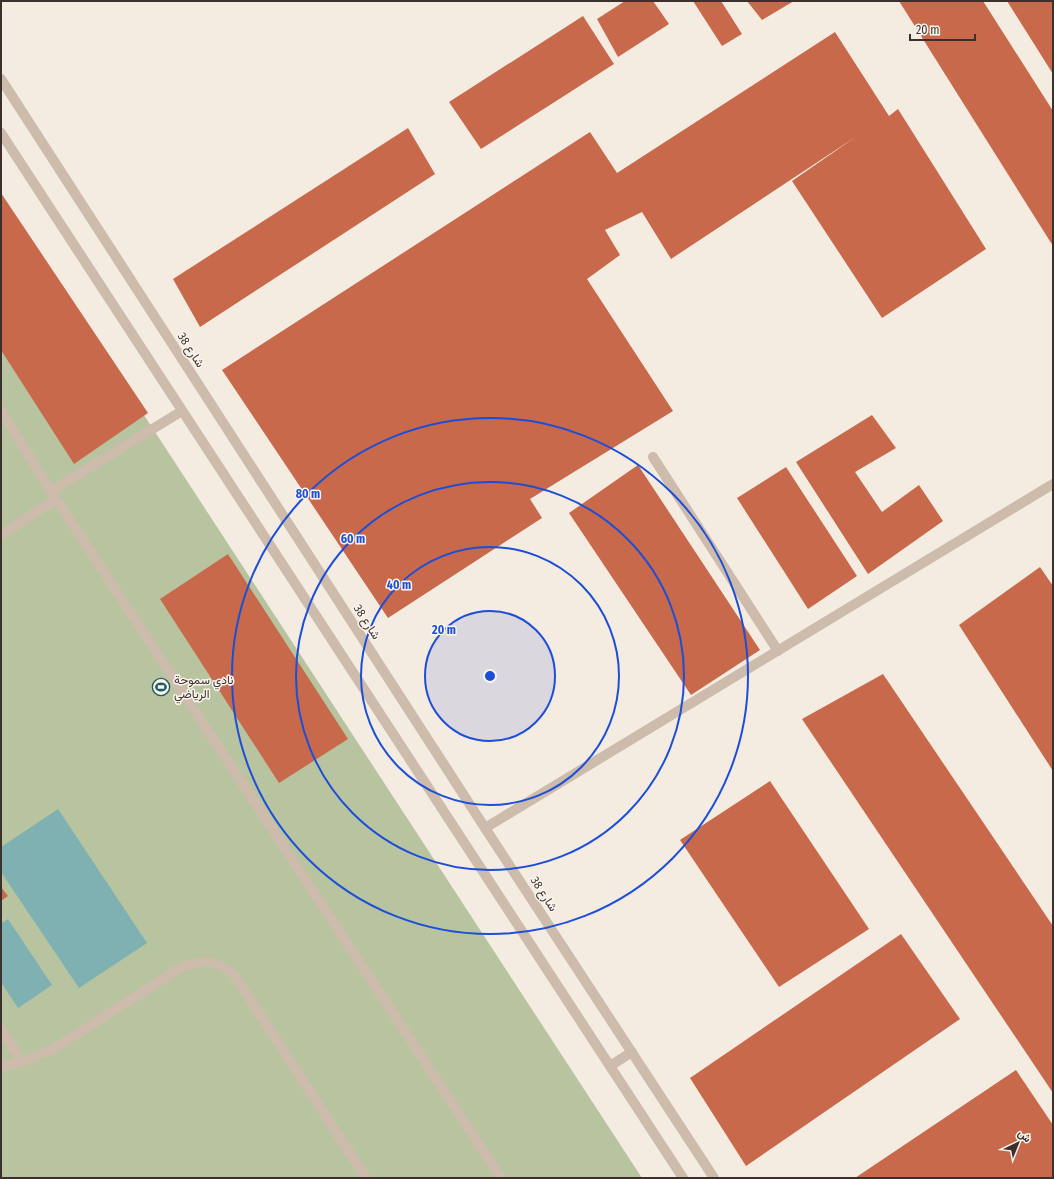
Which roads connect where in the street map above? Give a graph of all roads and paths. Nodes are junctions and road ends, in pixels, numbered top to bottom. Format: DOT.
graph roads {
  1 [pos="1,79"];
  2 [pos="1,133"];
  3 [pos="1,411"];
  4 [pos="182,411"];
  5 [pos="653,457"];
  6 [pos="1053,484"];
  7 [pos="54,495"];
  8 [pos="1,536"];
  9 [pos="778,651"];
  10 [pos="485,828"];
  11 [pos="1,1029"];
  12 [pos="632,1052"];
  13 [pos="22,1062"];
  14 [pos="610,1066"];
  15 [pos="1,1067"];
  16 [pos="366,1178"];
  17 [pos="501,1178"];
  18 [pos="683,1178"];
  19 [pos="714,1178"];
  1 -- 10 [label="street, شارع 38"];
  2 -- 4 [label="street"];
  3 -- 7 [label="street"];
  4 -- 7 [label="street"];
  4 -- 14 [label="street"];
  5 -- 9 [label="street"];
  6 -- 9 [label="street"];
  7 -- 8 [label="street"];
  7 -- 17 [label="street"];
  9 -- 10 [label="street"];
  10 -- 12 [label="street, شارع 38"];
  11 -- 13 [label="street"];
  12 -- 14 [label="street"];
  12 -- 19 [label="street, شارع 38"];
  13 -- 15 [label="street"];
  13 -- 16 [label="street"];
  14 -- 18 [label="street"];
}
